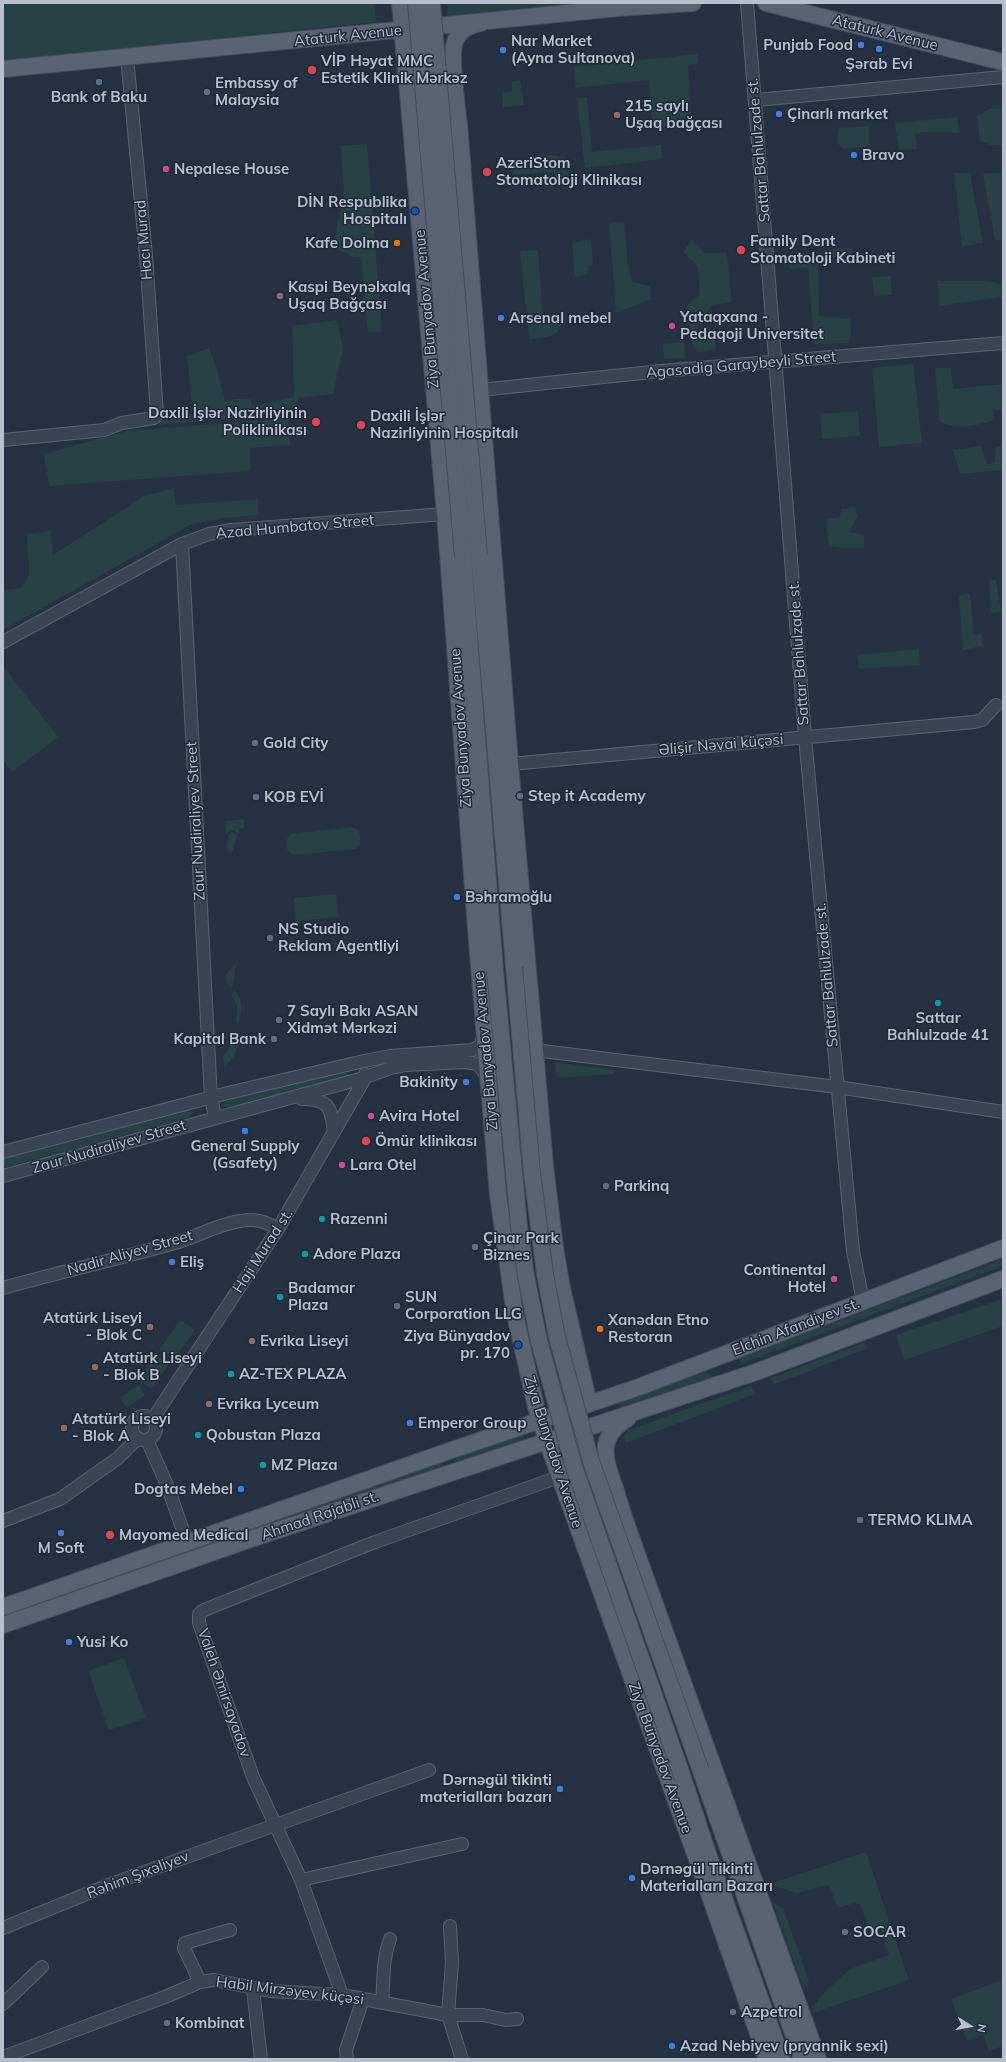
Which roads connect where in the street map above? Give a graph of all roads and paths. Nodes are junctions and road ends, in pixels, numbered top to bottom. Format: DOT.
graph roads {
  1 [pos="400,3"];
  2 [pos="416,3"];
  3 [pos="432,3"];
  4 [pos="693,3"];
  5 [pos="747,3"];
  6 [pos="766,3"];
  7 [pos="625,5"];
  8 [pos="484,22"];
  9 [pos="402,30"];
  10 [pos="127,57"];
  11 [pos="1003,62"];
  12 [pos="3,69"];
  13 [pos="1003,77"];
  14 [pos="756,100"];
  15 [pos="458,124"];
  16 [pos="412,134"];
  17 [pos="1003,343"];
  18 [pos="777,361"];
  19 [pos="480,390"];
  20 [pos="3,440"];
  21 [pos="445,514"];
  22 [pos="182,544"];
  23 [pos="3,642"];
  24 [pos="487,653"];
  25 [pos="470,654"];
  26 [pos="996,704"];
  27 [pos="805,737"];
  28 [pos="510,764"];
  29 [pos="464,766"];
  30 [pos="492,928"];
  31 [pos="510,928"];
  32 [pos="484,1033"];
  33 [pos="534,1050"];
  34 [pos="347,1065"];
  35 [pos="365,1078"];
  36 [pos="488,1078"];
  37 [pos="837,1087"];
  38 [pos="211,1098"];
  39 [pos="289,1099"];
  40 [pos="1003,1112"];
  41 [pos="215,1117"];
  42 [pos="334,1132"];
  43 [pos="3,1152"];
  44 [pos="3,1176"];
  45 [pos="278,1229"];
  46 [pos="1003,1248"];
  47 [pos="1003,1279"];
  48 [pos="3,1288"];
  49 [pos="563,1296"];
  50 [pos="863,1301"];
  51 [pos="515,1315"];
  52 [pos="738,1349"];
  53 [pos="756,1372"];
  54 [pos="589,1404"];
  55 [pos="644,1411"];
  56 [pos="152,1420"];
  57 [pos="540,1420"];
  58 [pos="142,1439"];
  59 [pos="547,1441"];
  60 [pos="449,1451"];
  61 [pos="456,1470"];
  62 [pos="559,1477"];
  63 [pos="251,1520"];
  64 [pos="3,1521"];
  65 [pos="627,1526"];
  66 [pos="257,1537"];
  67 [pos="187,1542"];
  68 [pos="584,1546"];
  69 [pos="3,1607"];
  70 [pos="3,1625"];
  71 [pos="429,1770"];
  72 [pos="275,1824"];
  73 [pos="462,1844"];
  74 [pos="726,1847"];
  75 [pos="707,1851"];
  76 [pos="301,1880"];
  77 [pos="760,1897"];
  78 [pos="450,1926"];
  79 [pos="3,1928"];
  80 [pos="230,1930"];
  81 [pos="390,1938"];
  82 [pos="42,1967"];
  83 [pos="736,1969"];
  84 [pos="200,1982"];
  85 [pos="253,1989"];
  86 [pos="342,1994"];
  87 [pos="363,1999"];
  88 [pos="382,2003"];
  89 [pos="3,2004"];
  90 [pos="800,2009"];
  91 [pos="448,2015"];
  92 [pos="517,2020"];
  93 [pos="3,2057"];
  94 [pos="260,2059"];
  95 [pos="347,2059"];
  96 [pos="462,2059"];
  97 [pos="765,2059"];
  98 [pos="782,2059"];
  99 [pos="802,2059"];
  100 [pos="810,2059"];
  101 [pos="818,2059"];
  1 -- 9 [label="main road, Ziya Bunyadov Avenue"];
  2 -- 25 [label="main road, Ziya Bunyadov Avenue, bridge"];
  3 -- 24 [label="main road, Ziya Bunyadov Avenue, bridge"];
  4 -- 7 [label="main road, Ataturk Avenue"];
  5 -- 14 [label="street, Sattar Bahlulzade st."];
  6 -- 11 [label="main road, Ataturk Avenue"];
  7 -- 8 [label="main road, Ataturk Avenue"];
  8 -- 9 [label="main road, Ataturk Avenue"];
  8 -- 15 [label="main road"];
  9 -- 10 [label="main road, Ataturk Avenue"];
  9 -- 16 [label="main road, Ziya Bunyadov Avenue"];
  10 -- 12 [label="main road, Ataturk Avenue"];
  10 -- 20 [label="street, Hacı Murad"];
  13 -- 14 [label="street"];
  14 -- 18 [label="street, Sattar Bahlulzade st."];
  15 -- 16 [label="main road"];
  15 -- 19 [label="main road"];
  16 -- 21 [label="main road, Ziya Bunyadov Avenue"];
  17 -- 18 [label="street, Agasadig Garaybeyli Street"];
  18 -- 19 [label="street, Agasadig Garaybeyli Street"];
  18 -- 27 [label="street, Sattar Bahlulzade st."];
  19 -- 28 [label="main road"];
  21 -- 22 [label="street, Azad Humbatov Street"];
  21 -- 29 [label="main road, Ziya Bunyadov Avenue"];
  22 -- 23 [label="street, Azad Humbatov Street"];
  22 -- 38 [label="street, Zaur Nudiraliyev Street"];
  24 -- 28 [label="main road"];
  24 -- 31 [label="main road, Ziya Bunyadov Avenue"];
  25 -- 29 [label="main road"];
  25 -- 30 [label="main road, Ziya Bunyadov Avenue"];
  26 -- 27 [label="street, Əlişir Nəvai küçəsi"];
  27 -- 28 [label="street, Əlişir Nəvai küçəsi"];
  27 -- 37 [label="street, Sattar Bahlulzade st."];
  28 -- 31 [label="main road"];
  28 -- 33 [label="main road"];
  29 -- 30 [label="main road"];
  29 -- 32 [label="main road, Ziya Bunyadov Avenue"];
  30 -- 75 [label="main road, Ziya Bunyadov Avenue, bridge"];
  31 -- 74 [label="main road, Ziya Bunyadov Avenue, bridge"];
  32 -- 34 [label="street, Zaur Nudiraliyev Street"];
  32 -- 36 [label="main road, Ziya Bunyadov Avenue"];
  33 -- 37 [label="street"];
  33 -- 49 [label="main road"];
  34 -- 35 [label="street"];
  34 -- 38 [label="street, Zaur Nudiraliyev Street"];
  35 -- 36 [label="street, Zaur Nudiraliyev Street"];
  35 -- 39 [label="street, Zaur Nudiraliyev Street"];
  35 -- 42 [label="street, Haji Murad st."];
  36 -- 51 [label="main road, Ziya Bunyadov Avenue"];
  37 -- 40 [label="street"];
  37 -- 50 [label="street, Sattar Bahlulzade st."];
  38 -- 41 [label="street, Zaur Nudiraliyev Street"];
  38 -- 43 [label="street, Zaur Nudiraliyev Street"];
  39 -- 41 [label="street, Zaur Nudiraliyev Street"];
  39 -- 42 [label="street"];
  41 -- 44 [label="street, Zaur Nudiraliyev Street"];
  42 -- 45 [label="street, Haji Murad st."];
  45 -- 48 [label="street, Nadir Aliyev Street"];
  45 -- 56 [label="street, Haji Murad st."];
  46 -- 50 [label="main road, Elchin Afandiyev st."];
  47 -- 53 [label="main road, Elchin Afandiyev st."];
  49 -- 51 [label="main road"];
  49 -- 54 [label="main road"];
  50 -- 52 [label="main road, Elchin Afandiyev st."];
  51 -- 57 [label="main road, Ziya Bunyadov Avenue"];
  52 -- 53 [label="main road"];
  52 -- 54 [label="main road, Elchin Afandiyev st."];
  53 -- 55 [label="main road, Elchin Afandiyev st."];
  54 -- 57 [label="main road, Elchin Afandiyev st."];
  55 -- 59 [label="main road, Elchin Afandiyev st."];
  55 -- 65 [label="main road"];
  56 -- 58 [label="street"];
  56 -- 58 [label="street"];
  57 -- 59 [label="main road, Ziya Bunyadov Avenue"];
  57 -- 60 [label="main road, Ahmad Rajabli st."];
  58 -- 64 [label="street"];
  58 -- 67 [label="street"];
  59 -- 61 [label="main road, Ahmad Rajabli st."];
  59 -- 62 [label="main road, Ziya Bunyadov Avenue"];
  60 -- 61 [label="main road"];
  60 -- 63 [label="main road, Ahmad Rajabli st."];
  61 -- 66 [label="main road, Ahmad Rajabli st."];
  62 -- 68 [label="main road, Ziya Bunyadov Avenue"];
  62 -- 72 [label="street, Valeh Əmirsayadov"];
  63 -- 66 [label="main road"];
  63 -- 67 [label="main road, Ahmad Rajabli st."];
  65 -- 68 [label="main road"];
  65 -- 77 [label="main road"];
  66 -- 70 [label="main road, Ahmad Rajabli st."];
  67 -- 69 [label="main road, Ahmad Rajabli st."];
  68 -- 83 [label="main road, Ziya Bunyadov Avenue"];
  71 -- 72 [label="street, Rəhim Şıxəliyev"];
  72 -- 76 [label="street, Valeh Əmirsayadov"];
  72 -- 79 [label="street, Rəhim Şıxəliyev"];
  73 -- 76 [label="street"];
  74 -- 77 [label="main road"];
  74 -- 99 [label="main road, Ziya Bunyadov Avenue"];
  75 -- 83 [label="main road"];
  75 -- 98 [label="main road, Ziya Bunyadov Avenue"];
  76 -- 86 [label="street, Valeh Əmirsayadov"];
  77 -- 90 [label="main road"];
  78 -- 91 [label="street"];
  80 -- 84 [label="street"];
  81 -- 88 [label="street"];
  82 -- 89 [label="street"];
  83 -- 97 [label="main road, Ziya Bunyadov Avenue"];
  84 -- 85 [label="street, Habil Mirzəyev küçəsi"];
  84 -- 93 [label="street, Habil Mirzəyev küçəsi"];
  85 -- 86 [label="street, Habil Mirzəyev küçəsi"];
  85 -- 94 [label="street"];
  86 -- 87 [label="street, Habil Mirzəyev küçəsi"];
  87 -- 88 [label="street, Habil Mirzəyev küçəsi"];
  87 -- 95 [label="street"];
  88 -- 91 [label="street, Habil Mirzəyev küçəsi"];
  90 -- 100 [label="main road"];
  90 -- 101 [label="main road"];
  91 -- 92 [label="street, Habil Mirzəyev küçəsi"];
  91 -- 96 [label="street"];
}
